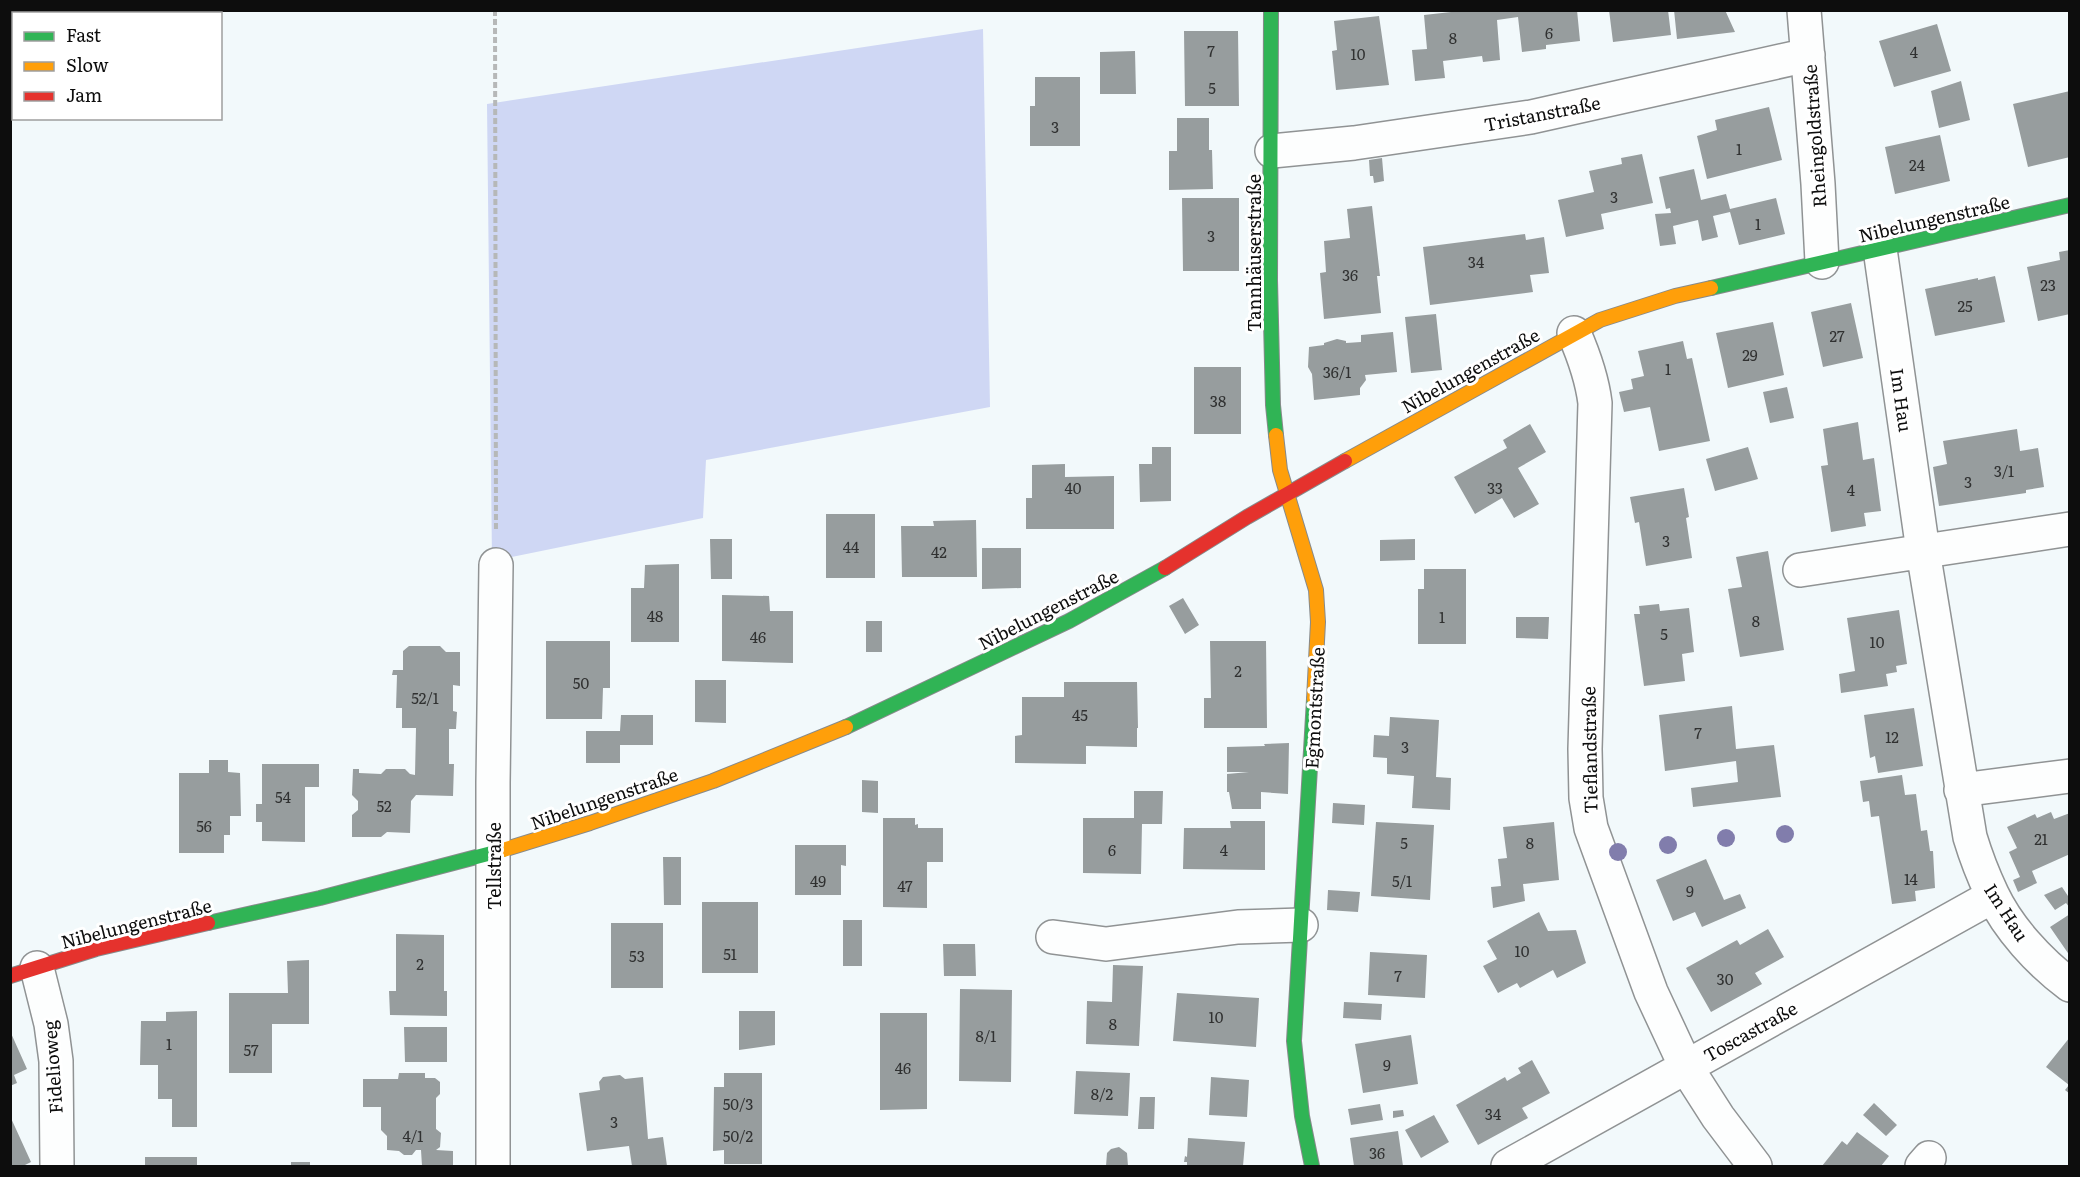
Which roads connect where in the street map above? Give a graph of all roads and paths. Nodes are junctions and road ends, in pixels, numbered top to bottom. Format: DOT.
graph roads {
  1 [pos="495,10"];
  2 [pos="1271,10"];
  3 [pos="1804,10"];
  4 [pos="1808,55"];
  5 [pos="1272,151"];
  6 [pos="2070,205"];
  7 [pos="1880,249"];
  8 [pos="1822,262"];
  9 [pos="1574,333"];
  10 [pos="1286,494"];
  11 [pos="2070,529"];
  12 [pos="1923,552"];
  13 [pos="496,566"];
  14 [pos="1800,570"];
  15 [pos="2070,777"];
  16 [pos="1961,790"];
  17 [pos="493,853"];
  18 [pos="1993,896"];
  19 [pos="1301,925"];
  20 [pos="1053,937"];
  21 [pos="24,972"];
  22 [pos="2070,985"];
  23 [pos="1686,1067"];
  24 [pos="57,1167"];
  25 [pos="493,1167"];
  26 [pos="1312,1167"];
  27 [pos="1508,1167"];
  28 [pos="1755,1167"];
  1 -- 13 [label="path"];
  2 -- 5 [label="street, Tannhäuserstraße"];
  3 -- 4 [label="street, Rheingoldstraße"];
  4 -- 5 [label="street, Tristanstraße"];
  4 -- 8 [label="street, Rheingoldstraße"];
  5 -- 10 [label="street, Tannhäuserstraße"];
  6 -- 7 [label="street, Nibelungenstraße"];
  7 -- 8 [label="street, Nibelungenstraße"];
  7 -- 12 [label="street, Im Hau"];
  8 -- 9 [label="street, Nibelungenstraße"];
  9 -- 10 [label="street, Nibelungenstraße"];
  9 -- 23 [label="street, Tieflandstraße"];
  10 -- 17 [label="street, Nibelungenstraße"];
  10 -- 19 [label="street, Egmontstraße"];
  11 -- 12 [label="street"];
  12 -- 14 [label="street"];
  12 -- 16 [label="street, Im Hau"];
  13 -- 17 [label="street, Tellstraße"];
  15 -- 16 [label="street"];
  16 -- 18 [label="street, Im Hau"];
  17 -- 21 [label="street, Nibelungenstraße"];
  17 -- 25 [label="street, Tellstraße"];
  18 -- 22 [label="street, Im Hau"];
  18 -- 23 [label="street, Toscastraße"];
  19 -- 20 [label="street"];
  19 -- 26 [label="street, Egmontstraße"];
  21 -- 24 [label="street, Fidelioweg"];
  23 -- 27 [label="street, Toscastraße"];
  23 -- 28 [label="street, Tieflandstraße"];
}
